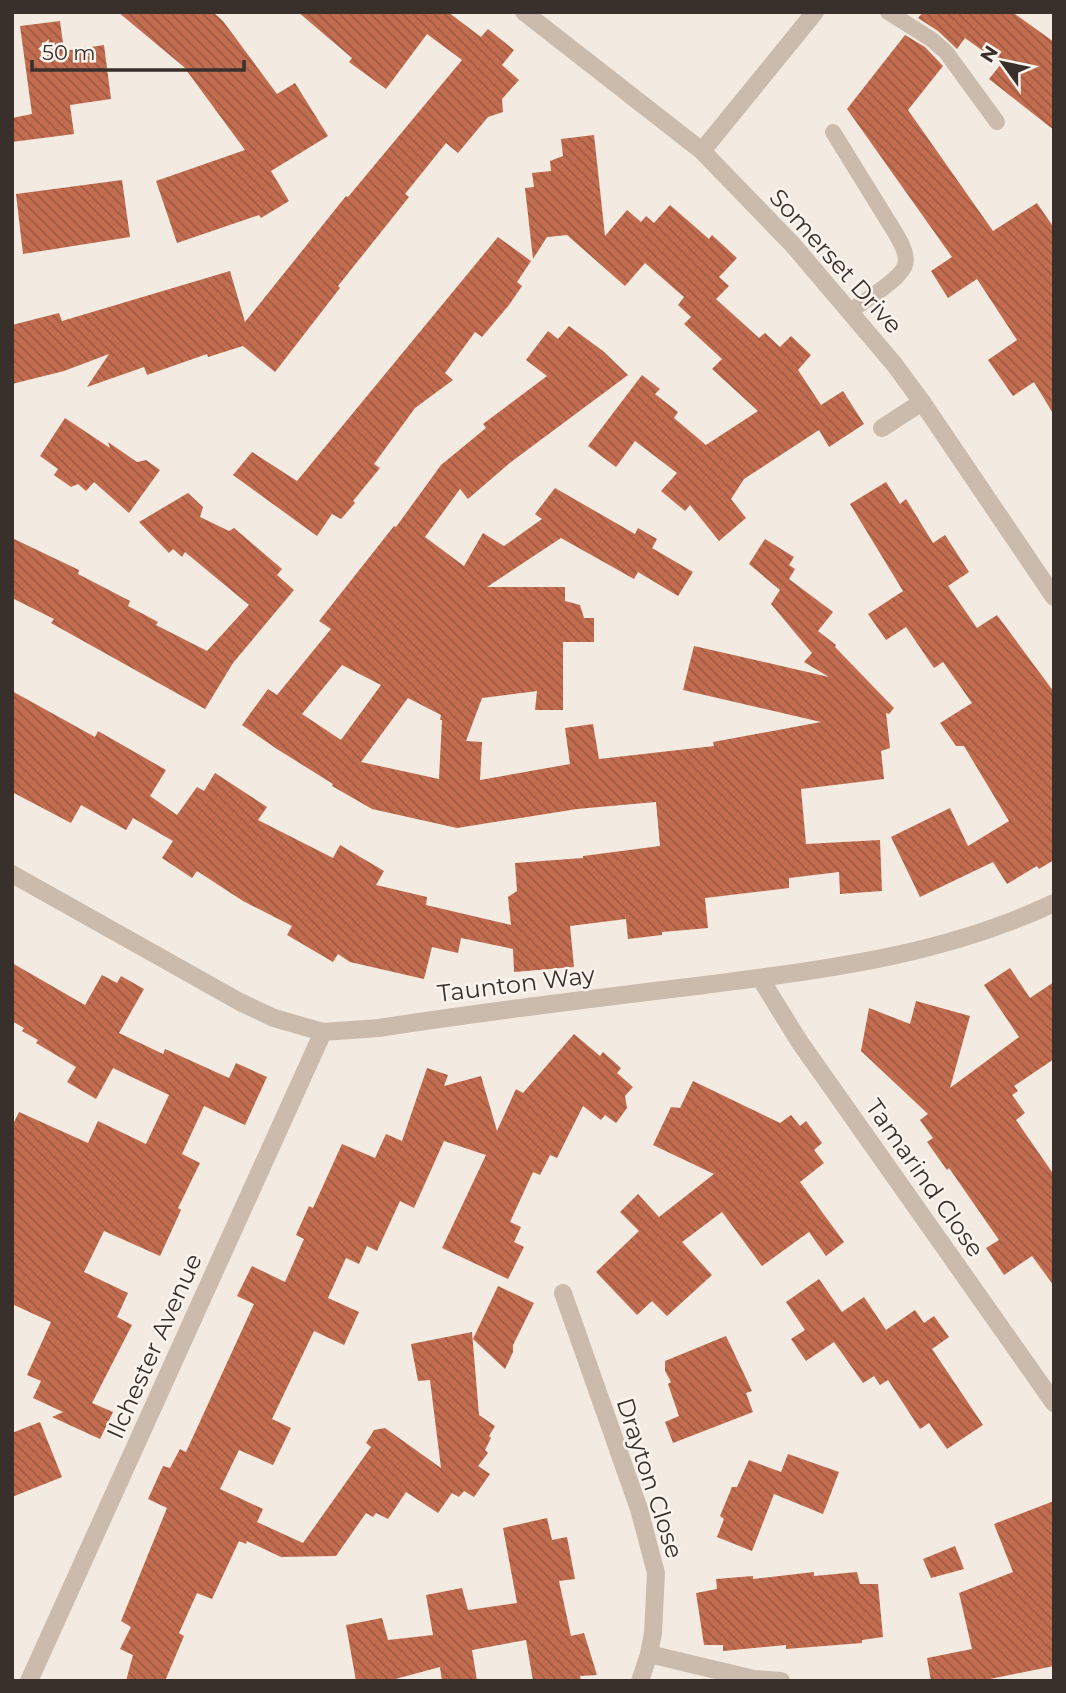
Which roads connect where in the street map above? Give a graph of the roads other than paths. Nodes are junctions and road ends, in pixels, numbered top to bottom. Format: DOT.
graph roads {
  1 [pos="524,12"];
  2 [pos="815,12"];
  3 [pos="888,12"];
  4 [pos="997,122"];
  5 [pos="833,132"];
  6 [pos="702,151"];
  7 [pos="850,312"];
  8 [pos="922,402"];
  9 [pos="882,428"];
  10 [pos="1054,597"];
  11 [pos="12,874"];
  12 [pos="1054,903"];
  13 [pos="760,978"];
  14 [pos="323,1032"];
  15 [pos="563,1293"];
  16 [pos="1054,1403"];
  17 [pos="649,1654"];
  18 [pos="29,1681"];
  19 [pos="639,1681"];
  20 [pos="781,1681"];
  1 -- 6 [label="street, Somerset Drive"];
  2 -- 6 [label="street"];
  3 -- 4 [label="lane"];
  5 -- 7 [label="lane"];
  6 -- 7 [label="street, Somerset Drive"];
  7 -- 8 [label="street, Somerset Drive"];
  8 -- 9 [label="street"];
  8 -- 10 [label="street, Somerset Drive"];
  11 -- 14 [label="street, Taunton Way"];
  12 -- 13 [label="street, Taunton Way"];
  13 -- 14 [label="street, Taunton Way"];
  13 -- 16 [label="street, Tamarind Close"];
  14 -- 18 [label="street, Ilchester Avenue"];
  15 -- 17 [label="street, Drayton Close"];
  17 -- 19 [label="street, Drayton Close"];
  17 -- 20 [label="street"];
}
